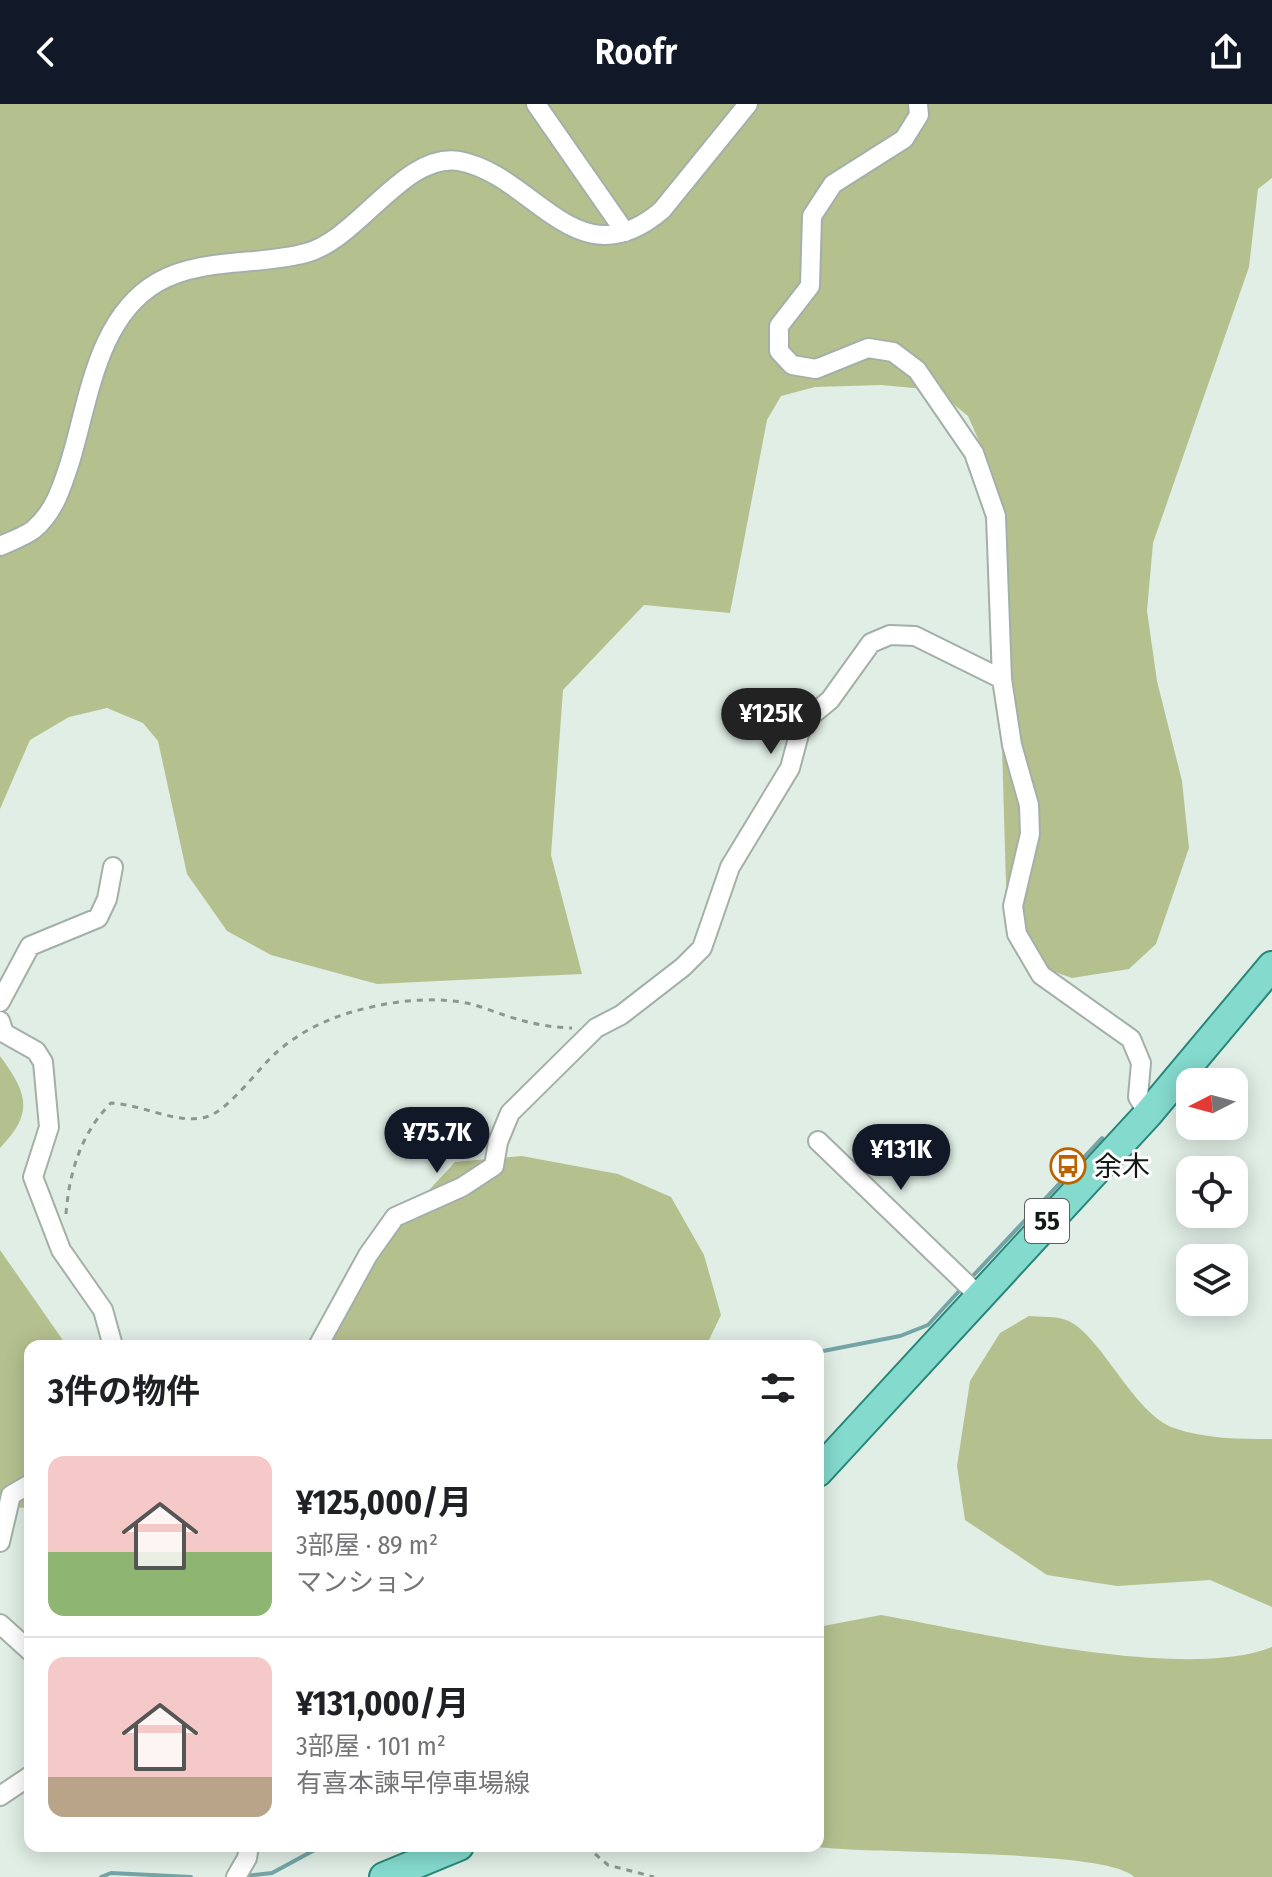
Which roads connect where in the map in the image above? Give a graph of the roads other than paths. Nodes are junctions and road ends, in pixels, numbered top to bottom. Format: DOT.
graph roads {
  1 [pos="536,104"];
  2 [pos="748,104"];
  3 [pos="918,104"];
  4 [pos="625,232"];
  5 [pos="0,546"];
  6 [pos="1002,679"];
  7 [pos="113,867"];
  8 [pos="1272,966"];
  9 [pos="0,1002"];
  10 [pos="0,1021"];
  11 [pos="1148,1114"];
  12 [pos="818,1141"];
  13 [pos="975,1292"];
  14 [pos="111,1340"];
  15 [pos="321,1340"];
  16 [pos="824,1465"];
  17 [pos="24,1487"];
  18 [pos="0,1542"];
  19 [pos="0,1624"];
  20 [pos="24,1646"];
  21 [pos="24,1780"];
  22 [pos="0,1796"];
  23 [pos="247,1852"];
  24 [pos="444,1852"];
  25 [pos="239,1872"];
  26 [pos="384,1877"];
  1 -- 4 [label="street"];
  2 -- 4 [label="street"];
  3 -- 6 [label="street"];
  4 -- 5 [label="street"];
  6 -- 11 [label="street"];
  6 -- 15 [label="street"];
  7 -- 9 [label="street"];
  8 -- 11 [label="main road, 55"];
  10 -- 14 [label="street"];
  11 -- 13 [label="main road, 55"];
  12 -- 13 [label="street"];
  13 -- 16 [label="main road, 55"];
  17 -- 18 [label="street"];
  19 -- 20 [label="street"];
  21 -- 22 [label="street"];
  23 -- 25 [label="street"];
  24 -- 26 [label="main road"];
}
